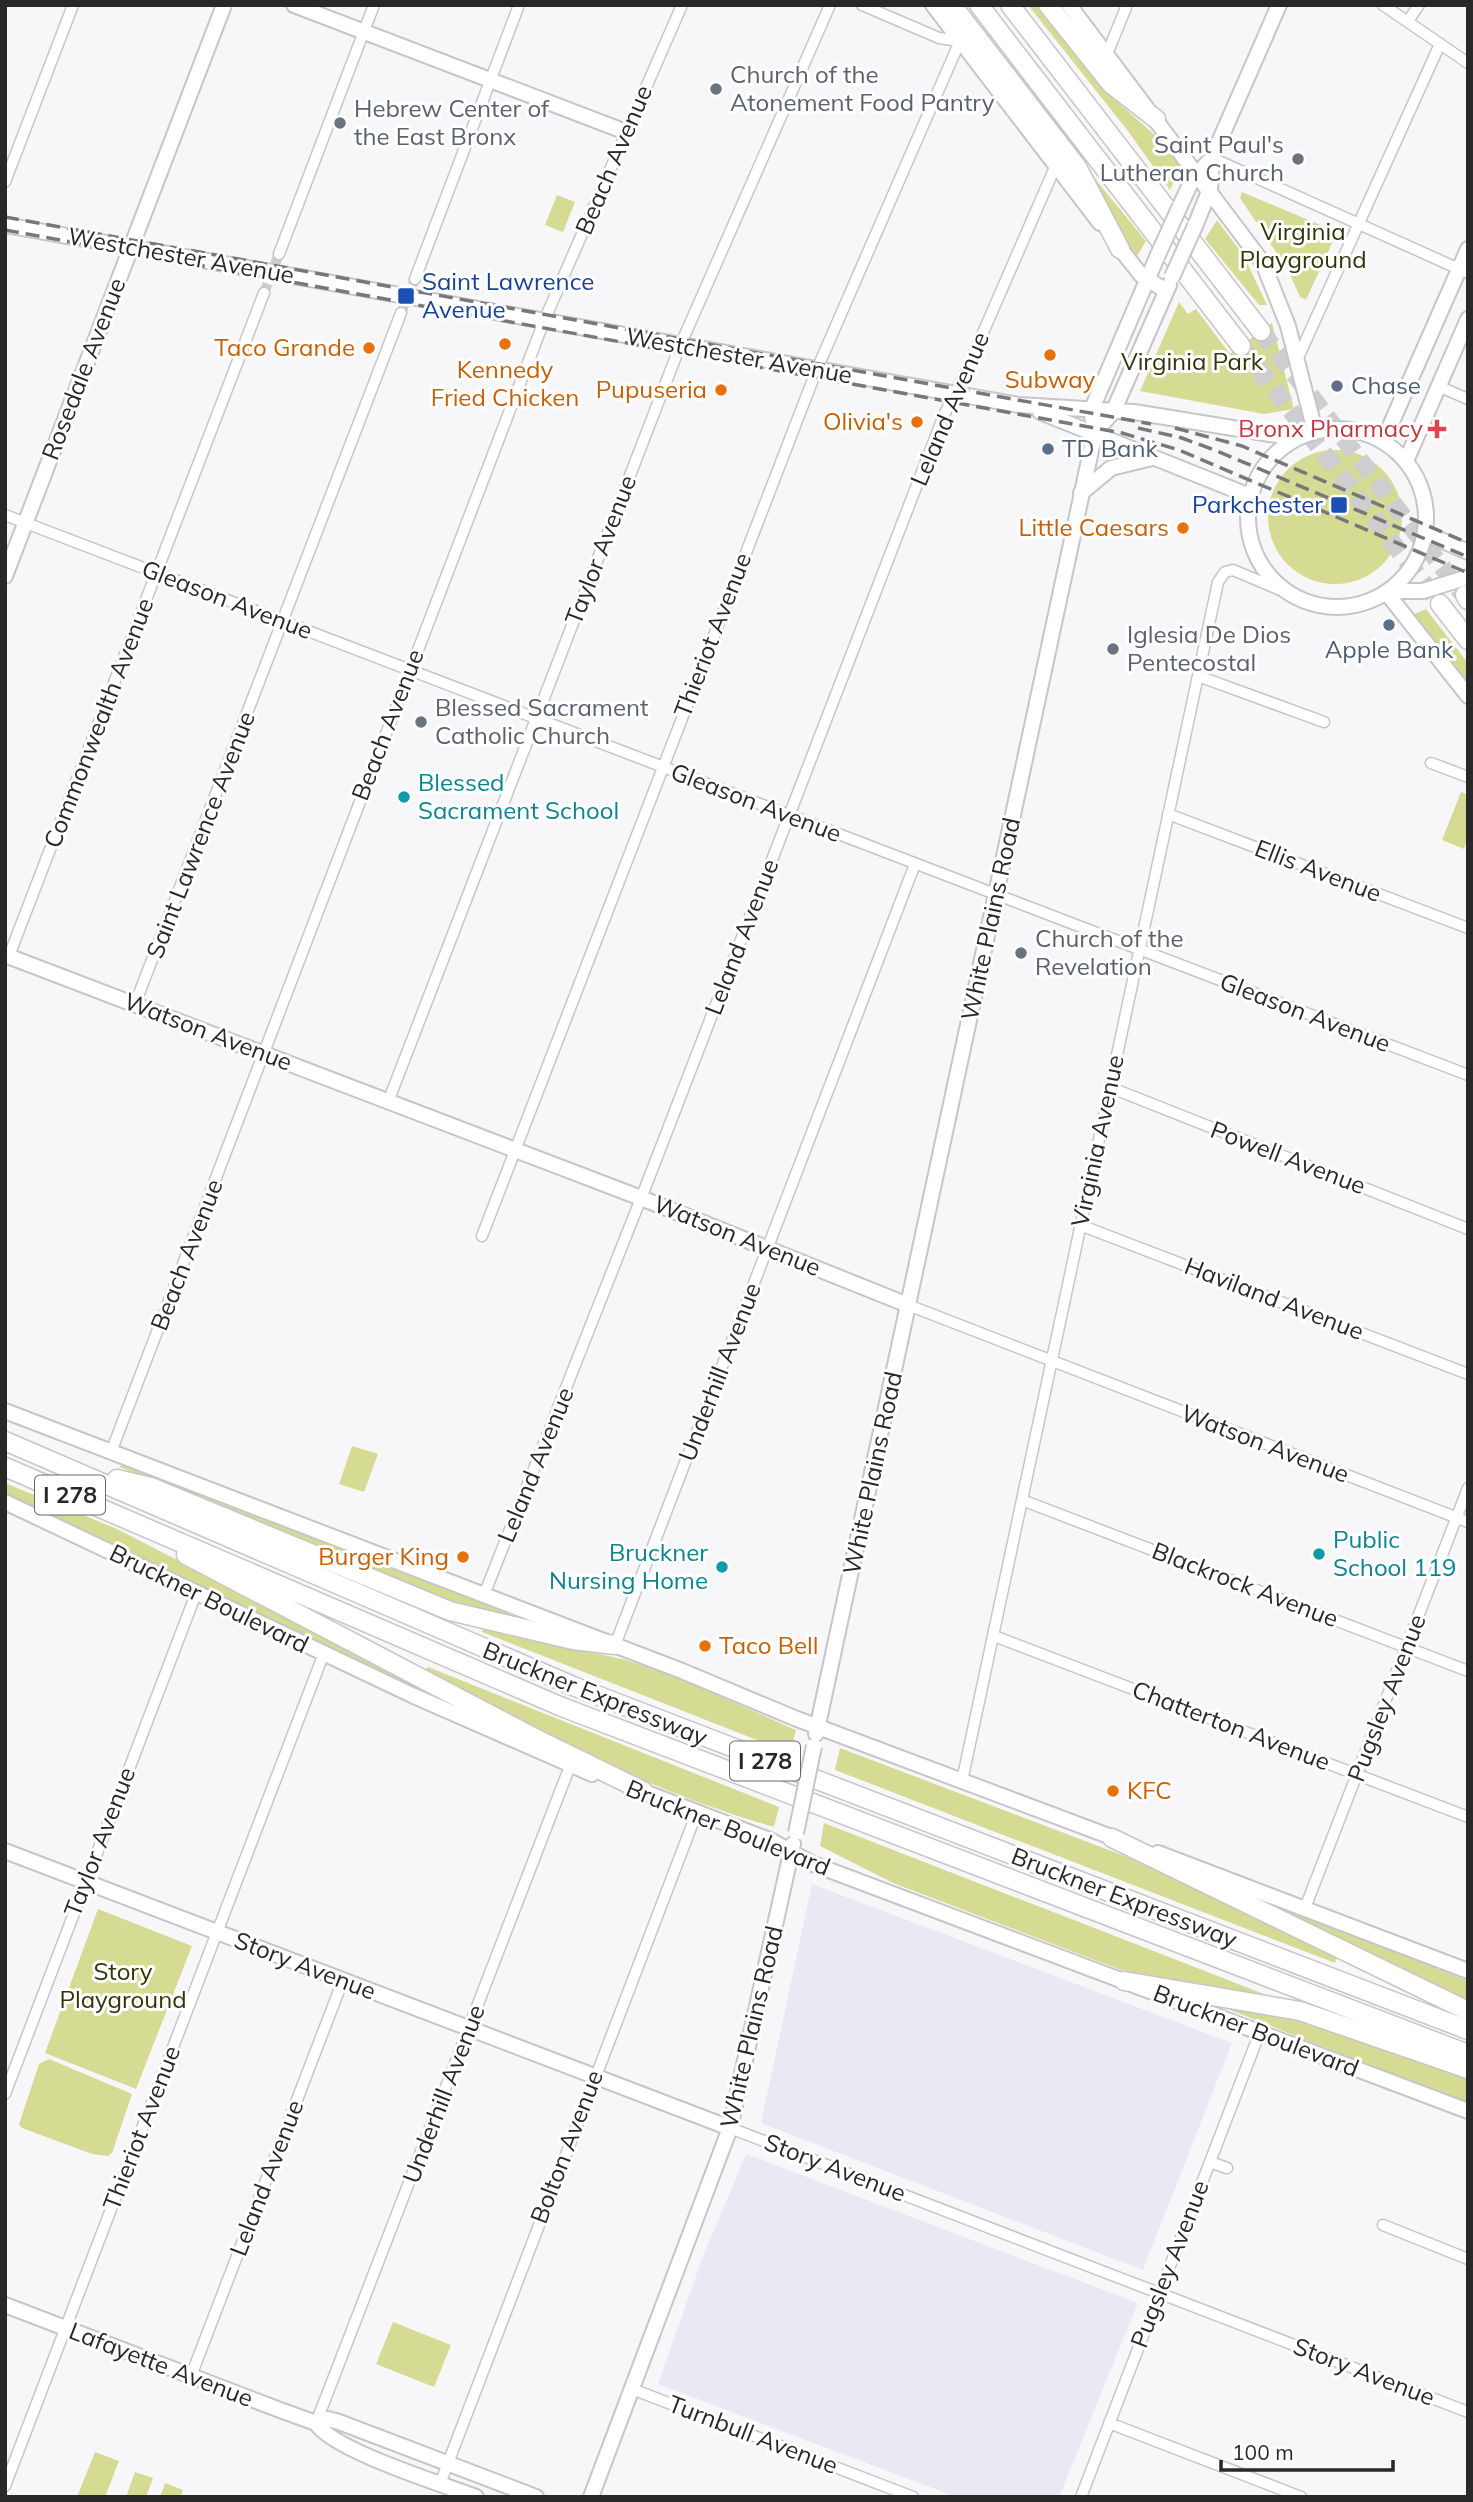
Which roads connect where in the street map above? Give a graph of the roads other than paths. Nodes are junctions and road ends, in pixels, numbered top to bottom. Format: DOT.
graph roads {
  1 [pos="73,5"];
  2 [pos="224,5"];
  3 [pos="294,5"];
  4 [pos="374,5"];
  5 [pos="519,5"];
  6 [pos="682,5"];
  7 [pos="830,5"];
  8 [pos="862,5"];
  9 [pos="933,5"];
  10 [pos="952,5"];
  11 [pos="979,5"];
  12 [pos="1010,5"];
  13 [pos="1048,5"];
  14 [pos="1069,5"];
  15 [pos="1127,5"];
  16 [pos="1279,5"];
  17 [pos="1383,5"];
  18 [pos="1419,5"];
  19 [pos="1408,22"];
  20 [pos="364,32"];
  21 [pos="960,41"];
  22 [pos="1440,44"];
  23 [pos="1107,54"];
  24 [pos="1468,63"];
  25 [pos="490,80"];
  26 [pos="1156,119"];
  27 [pos="626,132"];
  28 [pos="1212,158"];
  29 [pos="1056,165"];
  30 [pos="1198,173"];
  31 [pos="5,182"];
  32 [pos="1210,189"];
  33 [pos="1360,223"];
  34 [pos="5,225"];
  35 [pos="131,247"];
  36 [pos="1120,249"];
  37 [pos="1468,249"];
  38 [pos="279,254"];
  39 [pos="1463,271"];
  40 [pos="415,279"];
  41 [pos="1147,280"];
  42 [pos="1166,291"];
  43 [pos="264,293"];
  44 [pos="401,313"];
  45 [pos="1468,319"];
  46 [pos="544,321"];
  47 [pos="1261,331"];
  48 [pos="680,346"];
  49 [pos="1241,346"];
  50 [pos="1297,360"];
  51 [pos="817,369"];
  52 [pos="1438,386"];
  53 [pos="956,394"];
  54 [pos="1468,399"];
  55 [pos="1019,405"];
  56 [pos="1091,411"];
  57 [pos="1113,412"];
  58 [pos="1315,431"];
  59 [pos="1094,432"];
  60 [pos="1295,439"];
  61 [pos="1383,442"];
  62 [pos="1152,458"];
  63 [pos="1406,461"];
  64 [pos="1081,494"];
  65 [pos="1250,496"];
  66 [pos="5,515"];
  67 [pos="26,523"];
  68 [pos="1425,533"];
  69 [pos="1468,552"];
  70 [pos="156,573"];
  71 [pos="5,576"];
  72 [pos="1468,577"];
  73 [pos="1387,592"];
  74 [pos="1290,594"];
  75 [pos="1440,604"];
  76 [pos="283,621"];
  77 [pos="1468,640"];
  78 [pos="409,670"];
  79 [pos="1198,676"];
  80 [pos="1468,696"];
  81 [pos="536,718"];
  82 [pos="1324,722"];
  83 [pos="1432,763"];
  84 [pos="662,767"];
  85 [pos="1468,777"];
  86 [pos="1168,814"];
  87 [pos="789,815"];
  88 [pos="915,864"];
  89 [pos="996,895"];
  90 [pos="1468,928"];
  91 [pos="1139,950"];
  92 [pos="7,956"];
  93 [pos="135,1004"];
  94 [pos="262,1053"];
  95 [pos="1468,1075"];
  96 [pos="1109,1087"];
  97 [pos="388,1102"];
  98 [pos="514,1150"];
  99 [pos="641,1198"];
  100 [pos="1080,1225"];
  101 [pos="1468,1229"];
  102 [pos="482,1236"];
  103 [pos="768,1248"];
  104 [pos="908,1305"];
  105 [pos="1051,1362"];
  106 [pos="1468,1374"];
  107 [pos="5,1411"];
  108 [pos="5,1441"];
  109 [pos="111,1452"];
  110 [pos="5,1467"];
  111 [pos="72,1469"];
  112 [pos="1468,1488"];
  113 [pos="1022,1500"];
  114 [pos="5,1502"];
  115 [pos="1456,1518"];
  116 [pos="1468,1522"];
  117 [pos="135,1523"];
  118 [pos="197,1591"];
  119 [pos="484,1595"];
  120 [pos="994,1636"];
  121 [pos="615,1645"];
  122 [pos="1406,1647"];
  123 [pos="324,1653"];
  124 [pos="1468,1671"];
  125 [pos="818,1727"];
  126 [pos="570,1766"];
  127 [pos="1357,1774"];
  128 [pos="962,1781"];
  129 [pos="643,1791"];
  130 [pos="697,1812"];
  131 [pos="1468,1817"];
  132 [pos="1112,1838"];
  133 [pos="5,1851"];
  134 [pos="792,1852"];
  135 [pos="85,1882"];
  136 [pos="1305,1908"];
  137 [pos="216,1932"];
  138 [pos="1468,1971"];
  139 [pos="343,1980"];
  140 [pos="1124,1982"];
  141 [pos="1468,2011"];
  142 [pos="469,2028"];
  143 [pos="1468,2030"];
  144 [pos="1261,2032"];
  145 [pos="1468,2054"];
  146 [pos="1468,2069"];
  147 [pos="594,2077"];
  148 [pos="5,2094"];
  149 [pos="1468,2111"];
  150 [pos="730,2129"];
  151 [pos="1210,2162"];
  152 [pos="1227,2168"];
  153 [pos="1384,2225"];
  154 [pos="1468,2259"];
  155 [pos="1160,2294"];
  156 [pos="5,2305"];
  157 [pos="66,2328"];
  158 [pos="191,2376"];
  159 [pos="632,2389"];
  160 [pos="1468,2412"];
  161 [pos="316,2423"];
  162 [pos="1109,2423"];
  163 [pos="448,2464"];
  164 [pos="440,2484"];
  165 [pos="5,2486"];
  166 [pos="476,2497"];
  167 [pos="536,2497"];
  168 [pos="591,2497"];
  169 [pos="914,2497"];
  170 [pos="1081,2497"];
  171 [pos="1301,2497"];
  1 -- 31 [label="street"];
  2 -- 35 [label="main road, Rosedale Avenue"];
  3 -- 20 [label="main road"];
  4 -- 20 [label="street"];
  5 -- 25 [label="street"];
  6 -- 27 [label="street, Beach Avenue"];
  7 -- 48 [label="street, Taylor Avenue"];
  8 -- 21 [label="street"];
  9 -- 21 [label="main road"];
  10 -- 36 [label="highway"];
  11 -- 49 [label="highway"];
  12 -- 47 [label="highway"];
  13 -- 26 [label="highway"];
  14 -- 23 [label="main road"];
  15 -- 23 [label="street"];
  16 -- 28 [label="main road"];
  17 -- 19 [label="street"];
  18 -- 19 [label="street"];
  19 -- 22 [label="street"];
  20 -- 25 [label="main road"];
  20 -- 38 [label="street"];
  21 -- 29 [label="main road"];
  21 -- 51 [label="street, Thieriot Avenue"];
  22 -- 24 [label="street"];
  22 -- 33 [label="street"];
  23 -- 26 [label="main road"];
  25 -- 27 [label="main road"];
  25 -- 40 [label="street"];
  26 -- 30 [label="main road"];
  27 -- 46 [label="street, Beach Avenue"];
  28 -- 30 [label="main road"];
  28 -- 32 [label="main road"];
  28 -- 33 [label="street"];
  29 -- 36 [label="main road"];
  29 -- 53 [label="street, Leland Avenue"];
  30 -- 32 [label="main road"];
  30 -- 41 [label="main road, bridge"];
  32 -- 42 [label="main road, bridge"];
  32 -- 50 [label="main road"];
  33 -- 39 [label="street"];
  33 -- 50 [label="street"];
  34 -- 35 [label="main road, Westchester Avenue"];
  35 -- 46 [label="main road, Westchester Avenue"];
  35 -- 67 [label="main road, Rosedale Avenue"];
  36 -- 41 [label="main road"];
  37 -- 39 [label="main road"];
  39 -- 61 [label="main road"];
  41 -- 42 [label="main road"];
  41 -- 56 [label="main road"];
  42 -- 57 [label="main road"];
  43 -- 70 [label="street, Commonwealth Avenue"];
  44 -- 76 [label="street, Saint Lawrence Avenue"];
  45 -- 52 [label="main road"];
  46 -- 48 [label="main road, Westchester Avenue"];
  46 -- 78 [label="street, Beach Avenue"];
  48 -- 51 [label="main road, Westchester Avenue"];
  48 -- 81 [label="street, Taylor Avenue"];
  50 -- 58 [label="main road"];
  51 -- 53 [label="main road, Westchester Avenue"];
  51 -- 84 [label="street, Thieriot Avenue"];
  52 -- 54 [label="street"];
  52 -- 63 [label="main road"];
  53 -- 55 [label="main road, Westchester Avenue"];
  53 -- 87 [label="street, Leland Avenue"];
  55 -- 56 [label="main road, Westchester Avenue"];
  55 -- 59 [label="main road, Westchester Avenue"];
  56 -- 57 [label="main road, Westchester Avenue"];
  56 -- 59 [label="main road, White Plains Road"];
  57 -- 59 [label="main road"];
  57 -- 60 [label="main road, Westchester Avenue"];
  58 -- 60 [label="main road"];
  58 -- 61 [label="main road"];
  59 -- 62 [label="main road, Westchester Avenue"];
  59 -- 64 [label="main road, White Plains Road"];
  60 -- 65 [label="main road"];
  61 -- 63 [label="main road"];
  62 -- 64 [label="main road"];
  62 -- 65 [label="main road, Westchester Avenue"];
  63 -- 68 [label="main road"];
  64 -- 89 [label="main road, White Plains Road"];
  65 -- 74 [label="main road"];
  66 -- 67 [label="street, Gleason Avenue"];
  67 -- 70 [label="street, Gleason Avenue"];
  67 -- 71 [label="main road, Rosedale Avenue"];
  68 -- 69 [label="main road"];
  68 -- 73 [label="main road"];
  70 -- 76 [label="street, Gleason Avenue"];
  70 -- 92 [label="street, Commonwealth Avenue"];
  72 -- 73 [label="main road"];
  73 -- 74 [label="main road"];
  73 -- 80 [label="main road"];
  74 -- 79 [label="street, Virginia Avenue"];
  75 -- 77 [label="highway"];
  76 -- 78 [label="street, Gleason Avenue"];
  76 -- 93 [label="street, Saint Lawrence Avenue"];
  78 -- 81 [label="street, Gleason Avenue"];
  78 -- 94 [label="street, Beach Avenue"];
  79 -- 82 [label="street"];
  79 -- 86 [label="street, Virginia Avenue"];
  81 -- 84 [label="street, Gleason Avenue"];
  81 -- 97 [label="street, Taylor Avenue"];
  83 -- 85 [label="street"];
  84 -- 87 [label="street, Gleason Avenue"];
  84 -- 98 [label="street, Thieriot Avenue"];
  86 -- 90 [label="street, Ellis Avenue"];
  86 -- 91 [label="street, Virginia Avenue"];
  87 -- 88 [label="street, Gleason Avenue"];
  87 -- 99 [label="street, Leland Avenue"];
  88 -- 89 [label="street, Gleason Avenue"];
  88 -- 103 [label="street, Underhill Avenue"];
  89 -- 91 [label="street, Gleason Avenue"];
  89 -- 104 [label="main road, White Plains Road"];
  91 -- 95 [label="street, Gleason Avenue"];
  91 -- 96 [label="street, Virginia Avenue"];
  92 -- 93 [label="main road, Watson Avenue"];
  93 -- 94 [label="main road, Watson Avenue"];
  94 -- 97 [label="main road, Watson Avenue"];
  94 -- 109 [label="street, Beach Avenue"];
  96 -- 100 [label="street, Virginia Avenue"];
  96 -- 101 [label="street, Powell Avenue"];
  97 -- 98 [label="main road, Watson Avenue"];
  98 -- 99 [label="main road, Watson Avenue"];
  98 -- 102 [label="street, Thieriot Avenue"];
  99 -- 103 [label="main road, Watson Avenue"];
  99 -- 119 [label="street, Leland Avenue"];
  100 -- 105 [label="street, Virginia Avenue"];
  100 -- 106 [label="street, Haviland Avenue"];
  103 -- 104 [label="main road, Watson Avenue"];
  103 -- 121 [label="street, Underhill Avenue"];
  104 -- 105 [label="street, Watson Avenue"];
  104 -- 125 [label="main road, White Plains Road"];
  105 -- 113 [label="street, Virginia Avenue"];
  105 -- 115 [label="street, Watson Avenue"];
  107 -- 109 [label="main road"];
  108 -- 111 [label="highway, Bruckner Expressway / I 278"];
  109 -- 119 [label="main road"];
  110 -- 117 [label="highway, Bruckner Expressway / I 278"];
  111 -- 121 [label="highway"];
  111 -- 143 [label="highway, Bruckner Expressway / I 278"];
  112 -- 115 [label="street, Pugsley Avenue"];
  113 -- 120 [label="street, Virginia Avenue"];
  113 -- 122 [label="street, Blackrock Avenue"];
  114 -- 118 [label="main road, Bruckner Boulevard"];
  115 -- 116 [label="street, Watson Avenue"];
  115 -- 122 [label="street, Pugsley Avenue"];
  117 -- 129 [label="highway"];
  117 -- 145 [label="highway, Bruckner Expressway / I 278"];
  118 -- 123 [label="main road, Bruckner Boulevard"];
  118 -- 135 [label="street, Taylor Avenue"];
  119 -- 121 [label="main road"];
  120 -- 127 [label="street, Chatterton Avenue"];
  120 -- 128 [label="street, Virginia Avenue"];
  121 -- 125 [label="main road"];
  122 -- 124 [label="street, Blackrock Avenue"];
  122 -- 127 [label="street, Pugsley Avenue"];
  123 -- 126 [label="main road, Bruckner Boulevard"];
  123 -- 137 [label="street, Thieriot Avenue"];
  125 -- 128 [label="main road"];
  125 -- 134 [label="main road, White Plains Road, bridge"];
  126 -- 129 [label="main road, Bruckner Boulevard"];
  126 -- 142 [label="street, Underhill Avenue"];
  127 -- 131 [label="street, Chatterton Avenue"];
  127 -- 136 [label="street, Pugsley Avenue"];
  128 -- 132 [label="main road"];
  129 -- 130 [label="main road, Bruckner Boulevard"];
  130 -- 134 [label="main road, Bruckner Boulevard"];
  130 -- 147 [label="street, Bolton Avenue"];
  132 -- 136 [label="main road"];
  132 -- 141 [label="highway"];
  133 -- 135 [label="main road, Story Avenue"];
  134 -- 140 [label="main road, Bruckner Boulevard"];
  134 -- 150 [label="main road, White Plains Road"];
  135 -- 137 [label="main road, Story Avenue"];
  135 -- 148 [label="street, Taylor Avenue"];
  136 -- 138 [label="main road"];
  137 -- 139 [label="main road, Story Avenue"];
  137 -- 157 [label="street, Thieriot Avenue"];
  139 -- 142 [label="main road, Story Avenue"];
  139 -- 158 [label="street, Leland Avenue"];
  140 -- 144 [label="main road, Bruckner Boulevard"];
  140 -- 146 [label="highway"];
  142 -- 147 [label="main road, Story Avenue"];
  142 -- 161 [label="street, Underhill Avenue"];
  144 -- 149 [label="main road, Bruckner Boulevard"];
  144 -- 151 [label="street, Pugsley Avenue"];
  147 -- 150 [label="main road, Story Avenue"];
  147 -- 163 [label="street, Bolton Avenue"];
  150 -- 155 [label="street, Story Avenue"];
  150 -- 159 [label="main road, White Plains Road"];
  151 -- 152 [label="street"];
  151 -- 155 [label="street, Pugsley Avenue"];
  153 -- 154 [label="street"];
  155 -- 160 [label="street, Story Avenue"];
  155 -- 162 [label="street, Pugsley Avenue"];
  156 -- 157 [label="main road, Lafayette Avenue"];
  157 -- 158 [label="main road, Lafayette Avenue"];
  157 -- 165 [label="street, Thieriot Avenue"];
  158 -- 161 [label="main road, Lafayette Avenue"];
  159 -- 168 [label="main road, White Plains Road"];
  159 -- 169 [label="street, Turnbull Avenue"];
  161 -- 163 [label="main road, Lafayette Avenue"];
  161 -- 164 [label="main road, Lafayette Avenue"];
  162 -- 170 [label="street, Pugsley Avenue"];
  162 -- 171 [label="street"];
  163 -- 164 [label="street, Bolton Avenue"];
  163 -- 167 [label="main road, Lafayette Avenue"];
  164 -- 166 [label="main road, Lafayette Avenue"];
}
